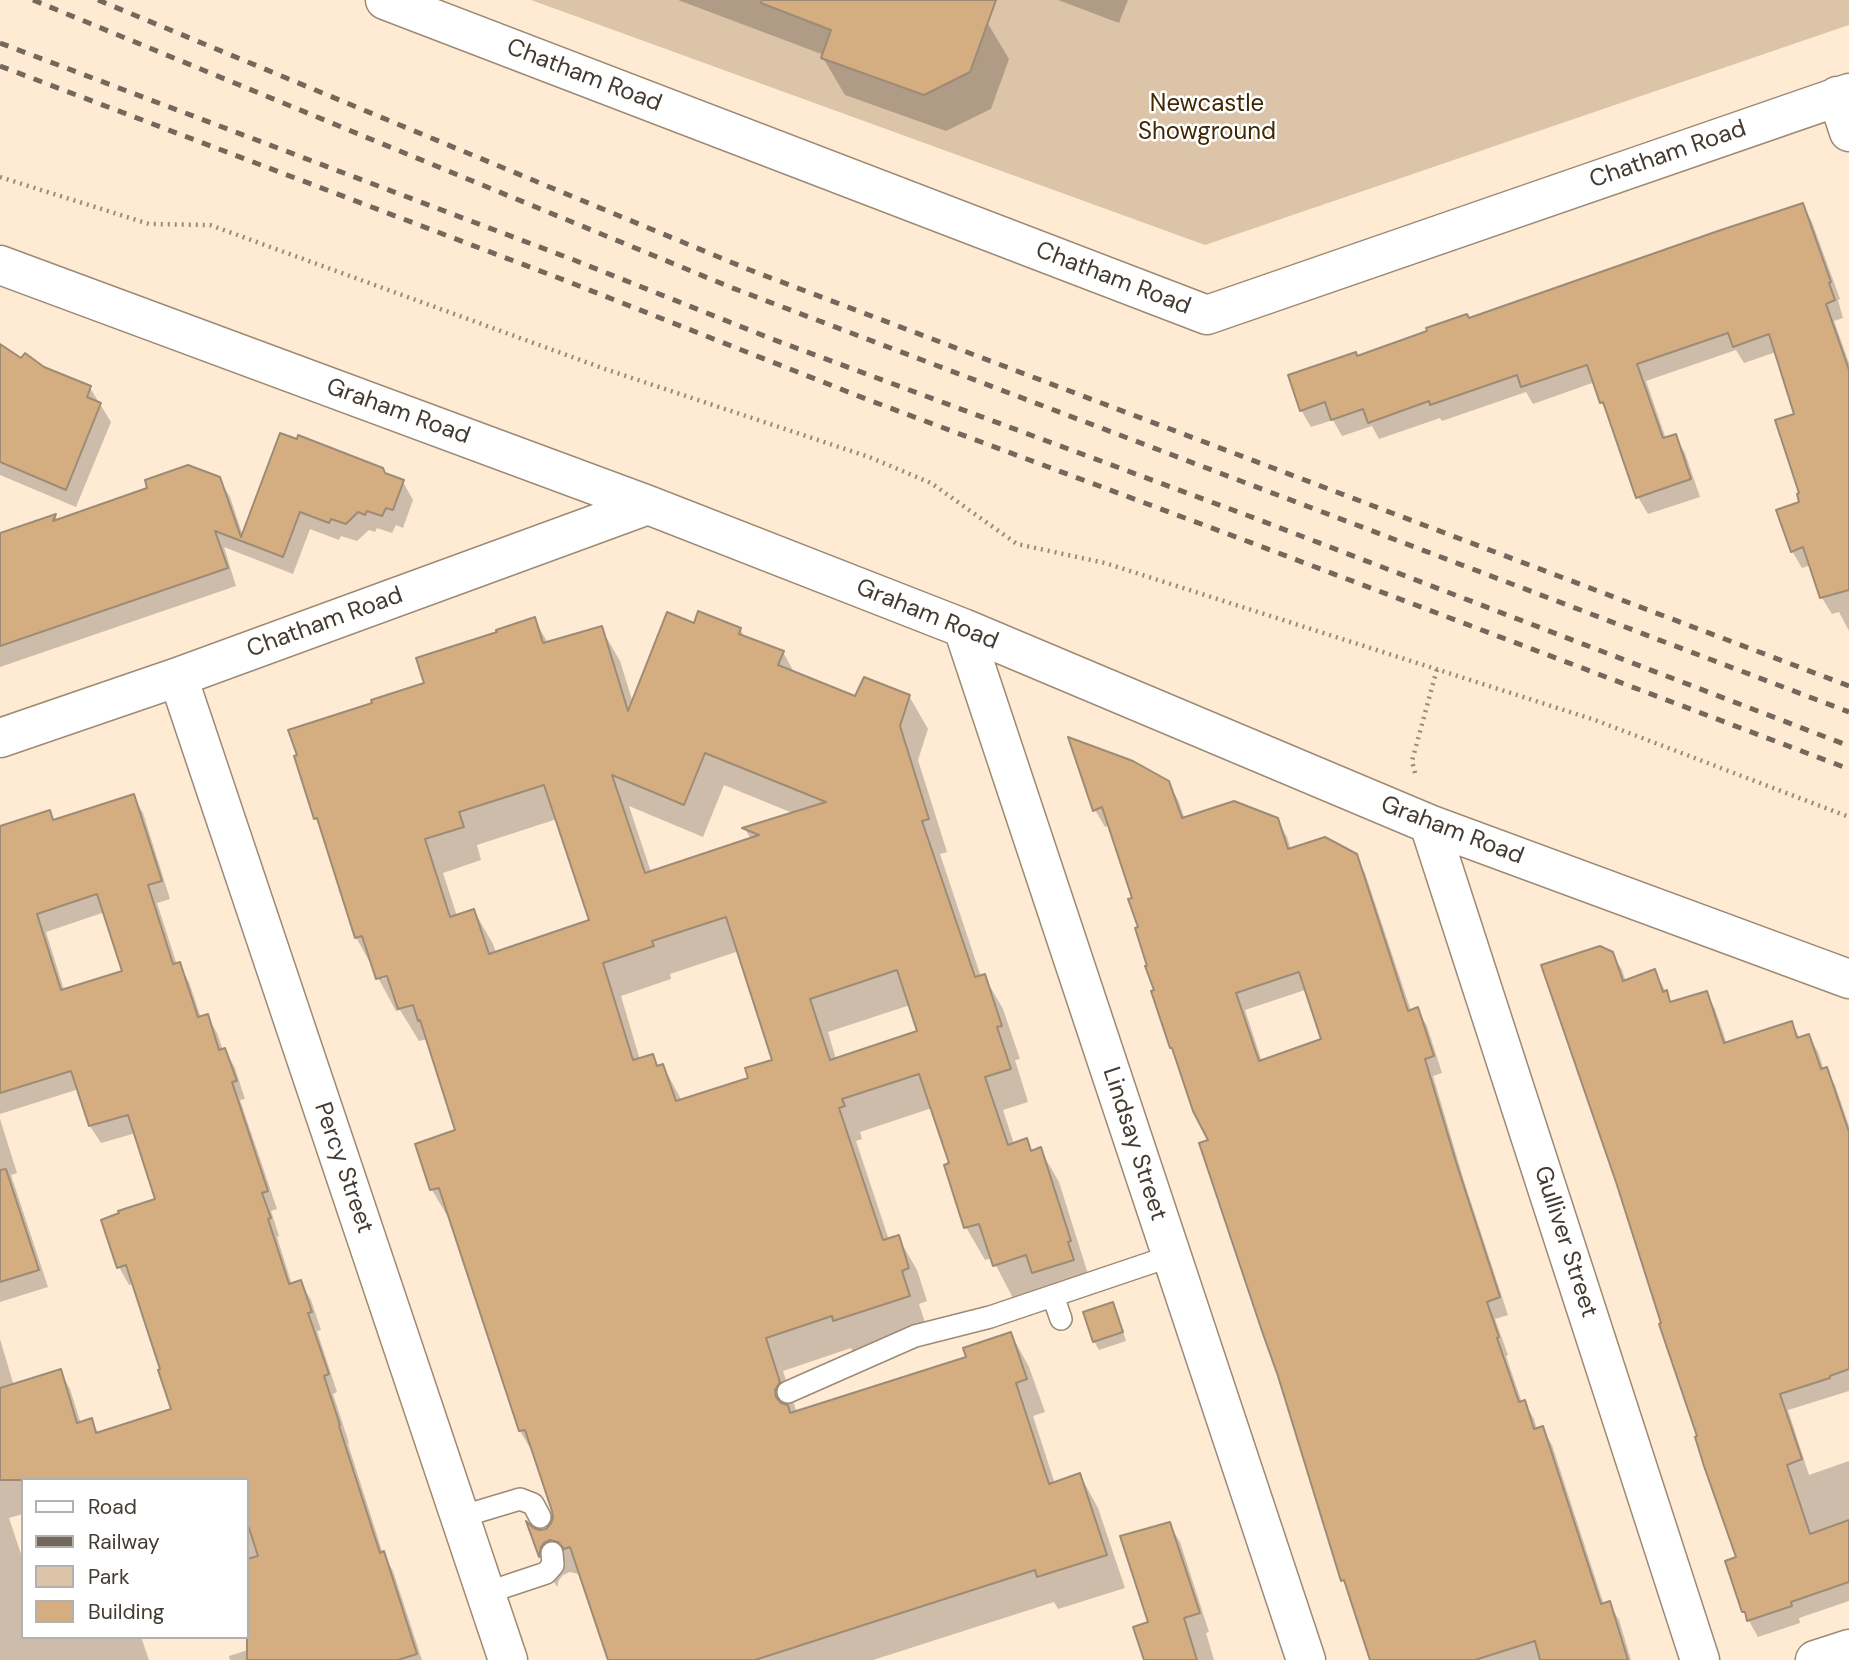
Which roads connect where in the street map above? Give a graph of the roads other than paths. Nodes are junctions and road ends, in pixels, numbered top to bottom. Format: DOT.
graph roads {
  1 [pos="385,0"];
  2 [pos="1843,94"];
  3 [pos="1849,132"];
  4 [pos="0,265"];
  5 [pos="648,505"];
  6 [pos="963,628"];
  7 [pos="178,677"];
  8 [pos="0,738"];
  9 [pos="1429,824"];
  10 [pos="1849,979"];
  11 [pos="1171,1256"];
  12 [pos="1053,1296"];
  13 [pos="1061,1319"];
  14 [pos="788,1392"];
  15 [pos="460,1517"];
  16 [pos="540,1517"];
  17 [pos="552,1553"];
  18 [pos="486,1593"];
  19 [pos="1849,1649"];
  20 [pos="508,1660"];
  21 [pos="1306,1660"];
  22 [pos="1700,1660"];
  23 [pos="1815,1660"];
  1 -- 2 [label="street, Chatham Road"];
  2 -- 3 [label="street"];
  4 -- 5 [label="street, Graham Road"];
  5 -- 6 [label="street, Graham Road"];
  5 -- 7 [label="street, Chatham Road"];
  6 -- 9 [label="street, Graham Road"];
  6 -- 11 [label="street, Lindsay Street"];
  7 -- 8 [label="street, Chatham Road"];
  7 -- 15 [label="street, Percy Street"];
  9 -- 10 [label="street, Graham Road"];
  9 -- 22 [label="street, Gulliver Street"];
  11 -- 12 [label="lane"];
  11 -- 21 [label="street, Lindsay Street"];
  12 -- 13 [label="lane"];
  12 -- 14 [label="lane"];
  15 -- 16 [label="lane"];
  15 -- 18 [label="street, Percy Street"];
  17 -- 18 [label="lane"];
  18 -- 20 [label="street, Percy Street"];
  19 -- 23 [label="street"];
}
